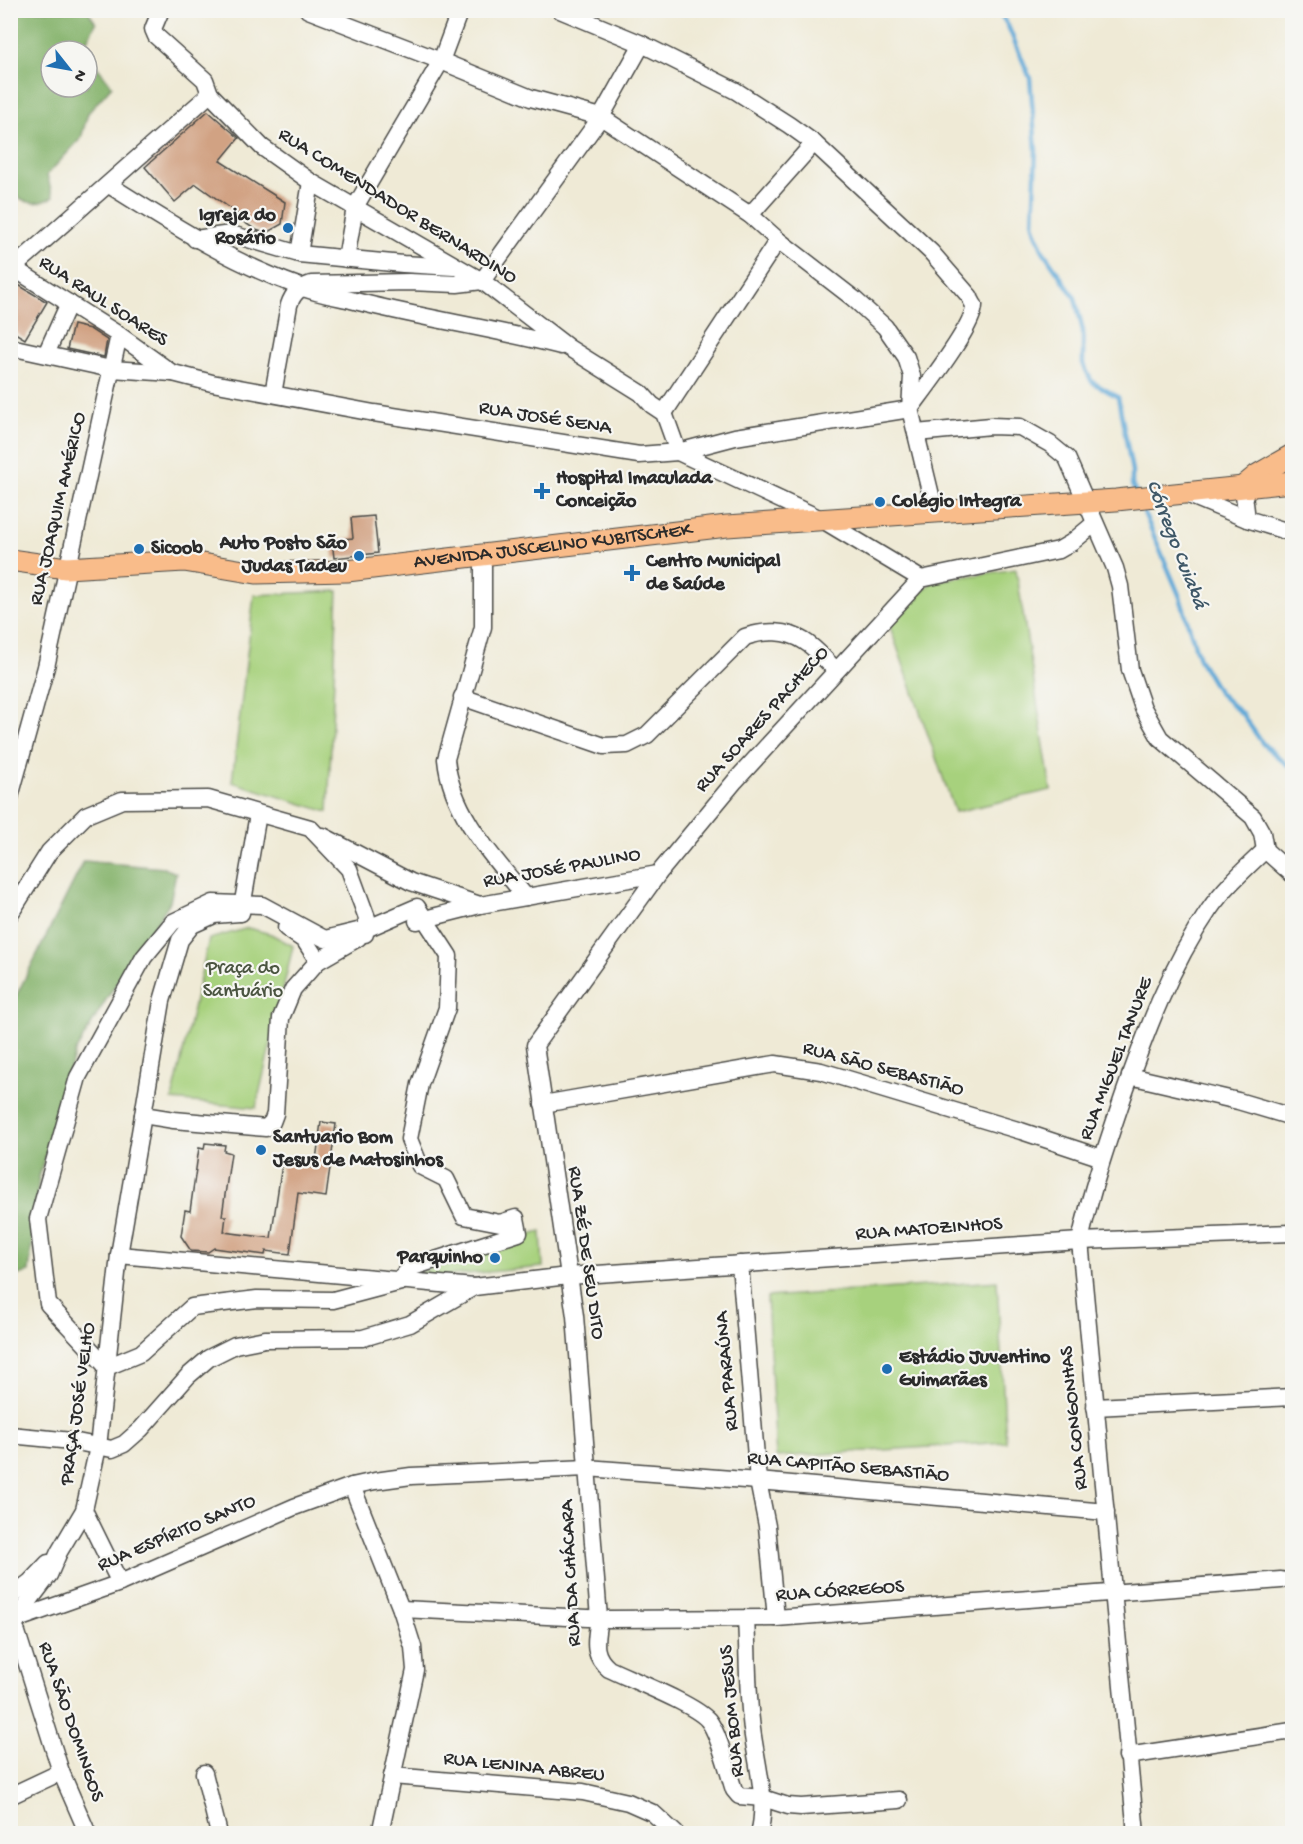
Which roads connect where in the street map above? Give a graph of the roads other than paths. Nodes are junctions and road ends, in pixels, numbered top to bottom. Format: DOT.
graph roads {
  1 [pos="161,10"];
  2 [pos="308,10"];
  3 [pos="460,10"];
  4 [pos="560,10"];
  5 [pos="642,44"];
  6 [pos="441,61"];
  7 [pos="210,94"];
  8 [pos="602,117"];
  9 [pos="814,143"];
  10 [pos="311,182"];
  11 [pos="109,185"];
  12 [pos="355,207"];
  13 [pos="750,215"];
  14 [pos="195,239"];
  15 [pos="778,240"];
  16 [pos="299,254"];
  17 [pos="346,260"];
  18 [pos="12,267"];
  19 [pos="457,267"];
  20 [pos="482,282"];
  21 [pos="300,287"];
  22 [pos="69,303"];
  23 [pos="119,335"];
  24 [pos="10,347"];
  25 [pos="569,348"];
  26 [pos="46,354"];
  27 [pos="111,369"];
  28 [pos="173,373"];
  29 [pos="273,394"];
  30 [pos="910,409"];
  31 [pos="664,413"];
  32 [pos="916,434"];
  33 [pos="678,452"];
  34 [pos="1293,455"];
  35 [pos="1293,482"];
  36 [pos="1243,487"];
  37 [pos="1175,494"];
  38 [pos="1087,502"];
  39 [pos="935,512"];
  40 [pos="821,519"];
  41 [pos="1247,519"];
  42 [pos="1095,523"];
  43 [pos="1293,533"];
  44 [pos="483,556"];
  45 [pos="10,560"];
  46 [pos="66,568"];
  47 [pos="921,579"];
  48 [pos="836,670"];
  49 [pos="462,696"];
  50 [pos="10,797"];
  51 [pos="258,814"];
  52 [pos="310,828"];
  53 [pos="1265,850"];
  54 [pos="658,874"];
  55 [pos="1293,874"];
  56 [pos="526,897"];
  57 [pos="480,905"];
  58 [pos="242,909"];
  59 [pos="10,914"];
  60 [pos="425,920"];
  61 [pos="366,932"];
  62 [pos="318,961"];
  63 [pos="535,1045"];
  64 [pos="1130,1076"];
  65 [pos="543,1104"];
  66 [pos="143,1115"];
  67 [pos="1293,1117"];
  68 [pos="1102,1158"];
  69 [pos="1293,1233"];
  70 [pos="1080,1241"];
  71 [pos="119,1255"];
  72 [pos="740,1264"];
  73 [pos="568,1275"];
  74 [pos="401,1282"];
  75 [pos="474,1287"];
  76 [pos="107,1367"];
  77 [pos="1293,1397"];
  78 [pos="1095,1407"];
  79 [pos="10,1435"];
  80 [pos="98,1447"];
  81 [pos="587,1468"];
  82 [pos="758,1481"];
  83 [pos="352,1486"];
  84 [pos="84,1510"];
  85 [pos="1106,1512"];
  86 [pos="1281,1580"];
  87 [pos="120,1582"];
  88 [pos="1113,1592"];
  89 [pos="401,1609"];
  90 [pos="14,1613"];
  91 [pos="599,1618"];
  92 [pos="746,1618"];
  93 [pos="776,1618"];
  94 [pos="1293,1731"];
  95 [pos="1127,1756"];
  96 [pos="61,1772"];
  97 [pos="204,1773"];
  98 [pos="392,1776"];
  99 [pos="10,1796"];
  100 [pos="763,1798"];
  101 [pos="899,1800"];
  102 [pos="88,1833"];
  103 [pos="219,1833"];
  104 [pos="380,1833"];
  105 [pos="676,1833"];
  106 [pos="759,1833"];
  107 [pos="1136,1833"];
  1 -- 7 [label="street, RUA COMENDADOR BERNARDINO"];
  2 -- 6 [label="street"];
  3 -- 6 [label="street"];
  4 -- 5 [label="street"];
  5 -- 8 [label="street"];
  5 -- 9 [label="street"];
  6 -- 8 [label="street"];
  6 -- 12 [label="street"];
  7 -- 10 [label="street, RUA COMENDADOR BERNARDINO"];
  7 -- 11 [label="street"];
  8 -- 13 [label="street"];
  8 -- 20 [label="street"];
  9 -- 13 [label="street"];
  9 -- 30 [label="street"];
  10 -- 12 [label="street, RUA COMENDADOR BERNARDINO"];
  10 -- 16 [label="street"];
  11 -- 14 [label="street, RUA COMENDADOR BERNARDINO"];
  11 -- 18 [label="street"];
  12 -- 17 [label="street"];
  12 -- 19 [label="street, RUA COMENDADOR BERNARDINO"];
  13 -- 15 [label="street"];
  14 -- 16 [label="street"];
  14 -- 21 [label="street, RUA COMENDADOR BERNARDINO"];
  15 -- 30 [label="street"];
  15 -- 31 [label="street"];
  16 -- 17 [label="street"];
  17 -- 19 [label="street"];
  18 -- 22 [label="street, RUA RAUL SOARES"];
  19 -- 20 [label="street, RUA COMENDADOR BERNARDINO"];
  20 -- 21 [label="street"];
  20 -- 25 [label="street, RUA COMENDADOR BERNARDINO"];
  21 -- 25 [label="street, RUA COMENDADOR BERNARDINO"];
  21 -- 29 [label="street"];
  22 -- 23 [label="street, RUA RAUL SOARES"];
  22 -- 26 [label="street"];
  23 -- 27 [label="street, RUA JOAQUIM AMÉRICO"];
  23 -- 28 [label="street, RUA RAUL SOARES"];
  24 -- 26 [label="street, RUA JOSÉ SENA"];
  25 -- 31 [label="street, RUA COMENDADOR BERNARDINO"];
  26 -- 27 [label="street, RUA JOSÉ SENA"];
  27 -- 28 [label="street, RUA JOSÉ SENA"];
  27 -- 46 [label="street, RUA JOAQUIM AMÉRICO"];
  28 -- 29 [label="street, RUA JOSÉ SENA"];
  29 -- 33 [label="street, RUA JOSÉ SENA"];
  30 -- 32 [label="street"];
  30 -- 33 [label="street, RUA JOSÉ SENA"];
  31 -- 33 [label="street, RUA COMENDADOR BERNARDINO"];
  32 -- 38 [label="street"];
  32 -- 39 [label="street"];
  33 -- 40 [label="street"];
  34 -- 36 [label="main road"];
  35 -- 36 [label="main road, AVENIDA JUSCELINO KUBITSCHEK"];
  36 -- 37 [label="main road, AVENIDA JUSCELINO KUBITSCHEK"];
  36 -- 41 [label="street"];
  37 -- 38 [label="main road, AVENIDA JUSCELINO KUBITSCHEK"];
  37 -- 41 [label="street"];
  38 -- 39 [label="main road, AVENIDA JUSCELINO KUBITSCHEK"];
  38 -- 42 [label="street"];
  39 -- 40 [label="main road, AVENIDA JUSCELINO KUBITSCHEK"];
  40 -- 44 [label="main road, AVENIDA JUSCELINO KUBITSCHEK"];
  40 -- 47 [label="street"];
  41 -- 43 [label="street"];
  42 -- 47 [label="street"];
  42 -- 53 [label="street"];
  44 -- 46 [label="main road, AVENIDA JUSCELINO KUBITSCHEK"];
  44 -- 49 [label="street"];
  45 -- 46 [label="main road, AVENIDA JUSCELINO KUBITSCHEK"];
  46 -- 50 [label="street, RUA JOAQUIM AMÉRICO"];
  47 -- 48 [label="street, RUA SOARES PACHECO"];
  48 -- 49 [label="street"];
  48 -- 54 [label="street, RUA SOARES PACHECO"];
  49 -- 56 [label="street"];
  51 -- 52 [label="street"];
  51 -- 58 [label="street"];
  51 -- 59 [label="street"];
  52 -- 57 [label="street, RUA JOSÉ PAULINO"];
  52 -- 61 [label="street"];
  53 -- 55 [label="street"];
  53 -- 64 [label="street, RUA MIGUEL TANURE"];
  54 -- 56 [label="street, RUA JOSÉ PAULINO"];
  54 -- 63 [label="street, RUA SOARES PACHECO"];
  56 -- 57 [label="street, RUA JOSÉ PAULINO"];
  57 -- 60 [label="street"];
  58 -- 61 [label="street"];
  58 -- 62 [label="street"];
  58 -- 66 [label="street"];
  58 -- 76 [label="street"];
  60 -- 61 [label="street"];
  60 -- 74 [label="street"];
  61 -- 62 [label="street"];
  62 -- 66 [label="street"];
  63 -- 65 [label="street, RUA ZÉ DE SEU DITO"];
  64 -- 67 [label="street"];
  64 -- 68 [label="street, RUA MIGUEL TANURE"];
  65 -- 68 [label="street, RUA SÃO SEBASTIÃO"];
  65 -- 73 [label="street, RUA ZÉ DE SEU DITO"];
  66 -- 71 [label="street, PRAÇA JOSÉ VELHO"];
  68 -- 70 [label="street, RUA MIGUEL TANURE"];
  69 -- 70 [label="street, RUA MATOZINHOS"];
  70 -- 72 [label="street, RUA MATOZINHOS"];
  70 -- 78 [label="street, RUA CONGONHAS"];
  71 -- 74 [label="street"];
  71 -- 76 [label="street, PRAÇA JOSÉ VELHO"];
  72 -- 73 [label="street, RUA MATOZINHOS"];
  72 -- 82 [label="street, RUA PARAÚNA"];
  73 -- 75 [label="street, RUA MATOZINHOS"];
  73 -- 81 [label="street, RUA ZÉ DE SEU DITO"];
  74 -- 75 [label="street"];
  74 -- 76 [label="street"];
  75 -- 80 [label="street"];
  76 -- 80 [label="street, PRAÇA JOSÉ VELHO"];
  77 -- 78 [label="street"];
  78 -- 85 [label="street, RUA CONGONHAS"];
  79 -- 80 [label="street"];
  80 -- 84 [label="street, PRAÇA JOSÉ VELHO"];
  81 -- 82 [label="street, RUA CAPITÃO SEBASTIÃO"];
  81 -- 83 [label="street, RUA CAPITÃO SEBASTIÃO"];
  81 -- 91 [label="street, RUA DA CHÁCARA"];
  82 -- 85 [label="street, RUA CAPITÃO SEBASTIÃO"];
  82 -- 93 [label="street, RUA PARAÚNA"];
  83 -- 87 [label="street, RUA ESPÍRITO SANTO"];
  83 -- 89 [label="street"];
  84 -- 87 [label="street"];
  84 -- 90 [label="street, PRAÇA JOSÉ VELHO"];
  85 -- 88 [label="street, RUA CONGONHAS"];
  86 -- 88 [label="street, RUA CÓRREGOS"];
  87 -- 90 [label="street, RUA ESPÍRITO SANTO"];
  88 -- 93 [label="street, RUA CÓRREGOS"];
  88 -- 95 [label="street, RUA CONGONHAS"];
  89 -- 91 [label="street, RUA CÓRREGOS"];
  89 -- 98 [label="street"];
  90 -- 96 [label="street, RUA SÃO DOMINGOS"];
  91 -- 92 [label="street, RUA CÓRREGOS"];
  91 -- 100 [label="street, RUA DA CHÁCARA"];
  92 -- 93 [label="street, RUA CÓRREGOS"];
  92 -- 100 [label="street, RUA BOM JESUS"];
  94 -- 95 [label="street"];
  95 -- 107 [label="street, RUA CONGONHAS"];
  96 -- 99 [label="street"];
  96 -- 102 [label="street, RUA SÃO DOMINGOS"];
  97 -- 103 [label="street"];
  98 -- 104 [label="street"];
  98 -- 105 [label="street, RUA LENINA ABREU"];
  100 -- 101 [label="street, RUA BOM JESUS"];
  100 -- 106 [label="street, RUA BOM JESUS"];
}
